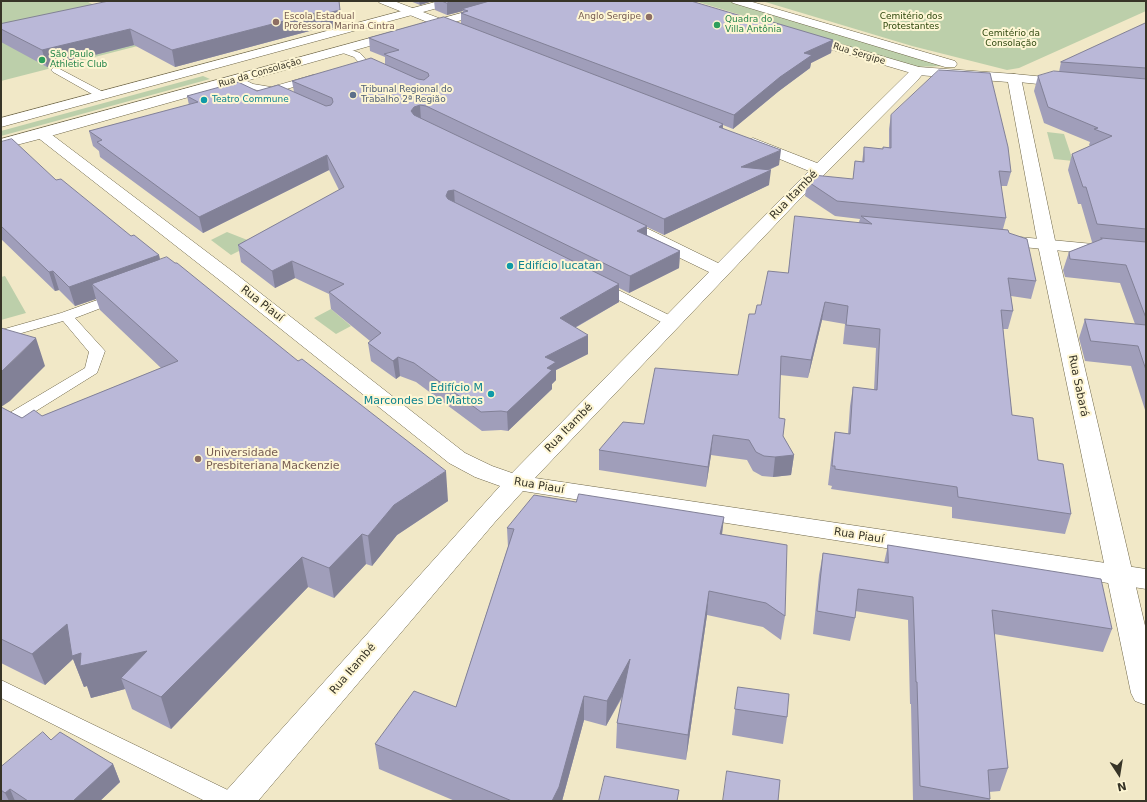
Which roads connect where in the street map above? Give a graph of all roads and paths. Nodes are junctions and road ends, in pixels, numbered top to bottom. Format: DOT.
graph roads {
  1 [pos="384,1"];
  2 [pos="452,1"];
  3 [pos="518,1"];
  4 [pos="737,1"];
  5 [pos="411,12"];
  6 [pos="440,23"];
  7 [pos="792,34"];
  8 [pos="476,37"];
  9 [pos="343,50"];
  10 [pos="363,65"];
  11 [pos="56,70"];
  12 [pos="918,71"];
  13 [pos="326,74"];
  14 [pos="991,77"];
  15 [pos="1014,78"];
  16 [pos="237,79"];
  17 [pos="1077,83"];
  18 [pos="271,90"];
  19 [pos="103,96"];
  20 [pos="286,97"];
  21 [pos="1,123"];
  22 [pos="42,134"];
  23 [pos="737,137"];
  24 [pos="1,144"];
  25 [pos="819,169"];
  26 [pos="604,214"];
  27 [pos="772,217"];
  28 [pos="795,220"];
  29 [pos="985,238"];
  30 [pos="1047,244"];
  31 [pos="1146,254"];
  32 [pos="721,271"];
  33 [pos="585,278"];
  34 [pos="131,292"];
  35 [pos="66,316"];
  36 [pos="672,322"];
  37 [pos="1,335"];
  38 [pos="1,425"];
  39 [pos="516,483"];
  40 [pos="1119,575"];
  41 [pos="1146,579"];
  42 [pos="1,688"];
  43 [pos="1146,693"];
  44 [pos="228,801"];
  45 [pos="238,801"];
  1 -- 5 [label="street"];
  2 -- 5 [label="street, Rua da Consolação"];
  3 -- 6 [label="street, Rua da Consolação"];
  4 -- 14 [label="street, Rua Sergipe"];
  5 -- 6 [label="street"];
  5 -- 19 [label="street, Rua da Consolação"];
  6 -- 8 [label="street"];
  6 -- 9 [label="street, Rua da Consolação"];
  7 -- 12 [label="street, Rua Sergipe"];
  9 -- 10 [label="lane"];
  9 -- 16 [label="street, Rua da Consolação"];
  11 -- 19 [label="lane"];
  12 -- 14 [label="street, Rua Sergipe"];
  12 -- 25 [label="street, Rua Itambé"];
  13 -- 18 [label="lane"];
  14 -- 15 [label="street, Rua Sergipe"];
  15 -- 17 [label="street, Rua Sergipe"];
  15 -- 30 [label="street, Rua Sabará"];
  16 -- 18 [label="lane"];
  16 -- 22 [label="street, Rua da Consolação"];
  18 -- 20 [label="lane"];
  19 -- 21 [label="street, Rua da Consolação"];
  22 -- 24 [label="street, Rua da Consolação"];
  22 -- 39 [label="street, Rua Piauí"];
  23 -- 25 [label="street"];
  25 -- 27 [label="street, Rua Itambé"];
  26 -- 32 [label="street"];
  27 -- 28 [label="street"];
  27 -- 32 [label="street, Rua Itambé"];
  29 -- 30 [label="street"];
  30 -- 31 [label="street"];
  30 -- 40 [label="street, Rua Sabará"];
  32 -- 36 [label="street, Rua Itambé"];
  33 -- 36 [label="lane"];
  34 -- 35 [label="lane"];
  35 -- 37 [label="lane"];
  35 -- 38 [label="lane"];
  36 -- 39 [label="street, Rua Itambé"];
  39 -- 40 [label="street, Rua Piauí"];
  39 -- 45 [label="street, Rua Itambé"];
  40 -- 41 [label="street, Rua Piauí"];
  40 -- 43 [label="street, Rua Sabará"];
  42 -- 44 [label="lane"];
}
